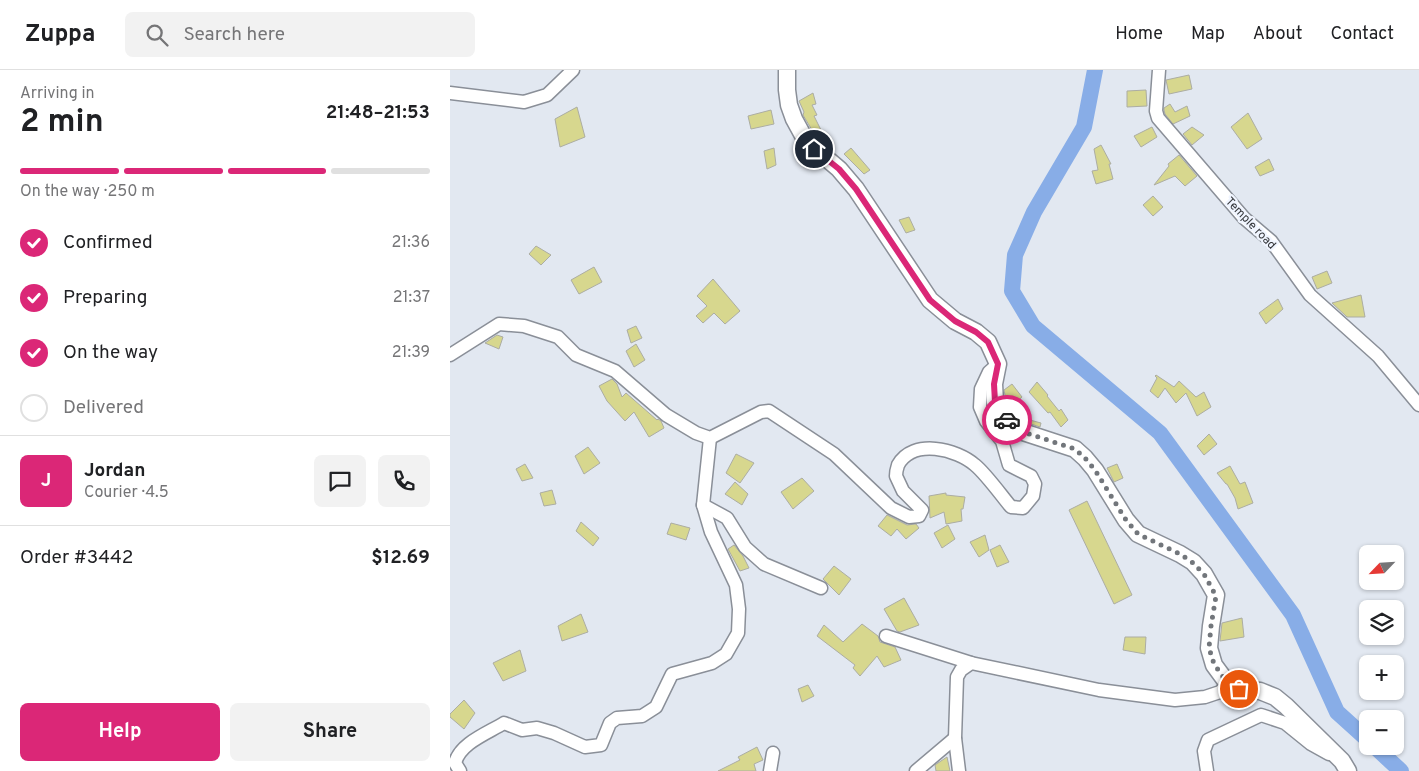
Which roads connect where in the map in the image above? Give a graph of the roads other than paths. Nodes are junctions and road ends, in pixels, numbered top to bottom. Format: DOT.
graph roads {
  1 [pos="573,70"];
  2 [pos="788,70"];
  3 [pos="1159,70"];
  4 [pos="450,93"];
  5 [pos="450,355"];
  6 [pos="998,364"];
  7 [pos="1419,405"];
  8 [pos="710,438"];
  9 [pos="703,505"];
  10 [pos="821,588"];
  11 [pos="886,636"];
  12 [pos="971,663"];
  13 [pos="1228,684"];
  14 [pos="955,738"];
  15 [pos="773,753"];
  16 [pos="1345,766"];
  17 [pos="460,771"];
  18 [pos="770,771"];
  19 [pos="916,771"];
  20 [pos="959,771"];
  21 [pos="1207,771"];
  1 -- 4 [label="street"];
  2 -- 6 [label="main road"];
  3 -- 7 [label="street, Temple road"];
  5 -- 8 [label="street"];
  6 -- 8 [label="street"];
  6 -- 13 [label="main road"];
  8 -- 9 [label="street"];
  9 -- 10 [label="street"];
  9 -- 17 [label="street"];
  11 -- 12 [label="street"];
  12 -- 13 [label="street"];
  12 -- 14 [label="street"];
  13 -- 16 [label="main road"];
  14 -- 19 [label="street"];
  14 -- 20 [label="street"];
  15 -- 18 [label="street"];
  16 -- 21 [label="street"];
}
